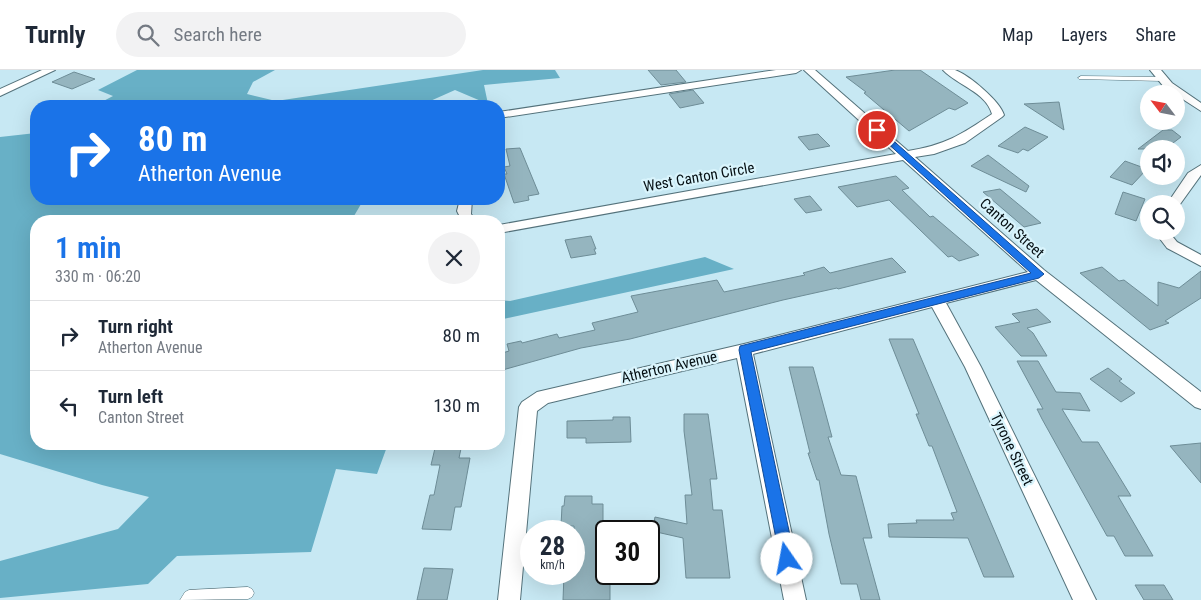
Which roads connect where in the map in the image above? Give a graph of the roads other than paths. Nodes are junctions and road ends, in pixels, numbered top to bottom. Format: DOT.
graph roads {
  1 [pos="50,70"];
  2 [pos="796,70"];
  3 [pos="809,70"];
  4 [pos="948,70"];
  5 [pos="1158,74"];
  6 [pos="1081,78"];
  7 [pos="0,92"];
  8 [pos="1201,108"];
  9 [pos="505,114"];
  10 [pos="906,155"];
  11 [pos="1198,175"];
  12 [pos="1181,195"];
  13 [pos="505,228"];
  14 [pos="1166,240"];
  15 [pos="1201,261"];
  16 [pos="1039,274"];
  17 [pos="937,301"];
  18 [pos="744,350"];
  19 [pos="1201,402"];
  20 [pos="248,593"];
  21 [pos="186,600"];
  22 [pos="509,600"];
  23 [pos="795,600"];
  24 [pos="1085,600"];
  1 -- 7 [label="street"];
  2 -- 9 [label="street"];
  3 -- 10 [label="street, Canton Street"];
  4 -- 10 [label="street"];
  5 -- 6 [label="lane"];
  5 -- 8 [label="street"];
  10 -- 13 [label="street, West Canton Circle"];
  10 -- 16 [label="street, Canton Street"];
  11 -- 12 [label="street"];
  14 -- 15 [label="street"];
  16 -- 17 [label="street, Atherton Avenue"];
  16 -- 19 [label="street, Canton Street"];
  17 -- 18 [label="street, Atherton Avenue"];
  17 -- 24 [label="street, Tyrone Street"];
  18 -- 22 [label="street, Atherton Avenue"];
  18 -- 23 [label="street"];
  20 -- 21 [label="lane"];
}
